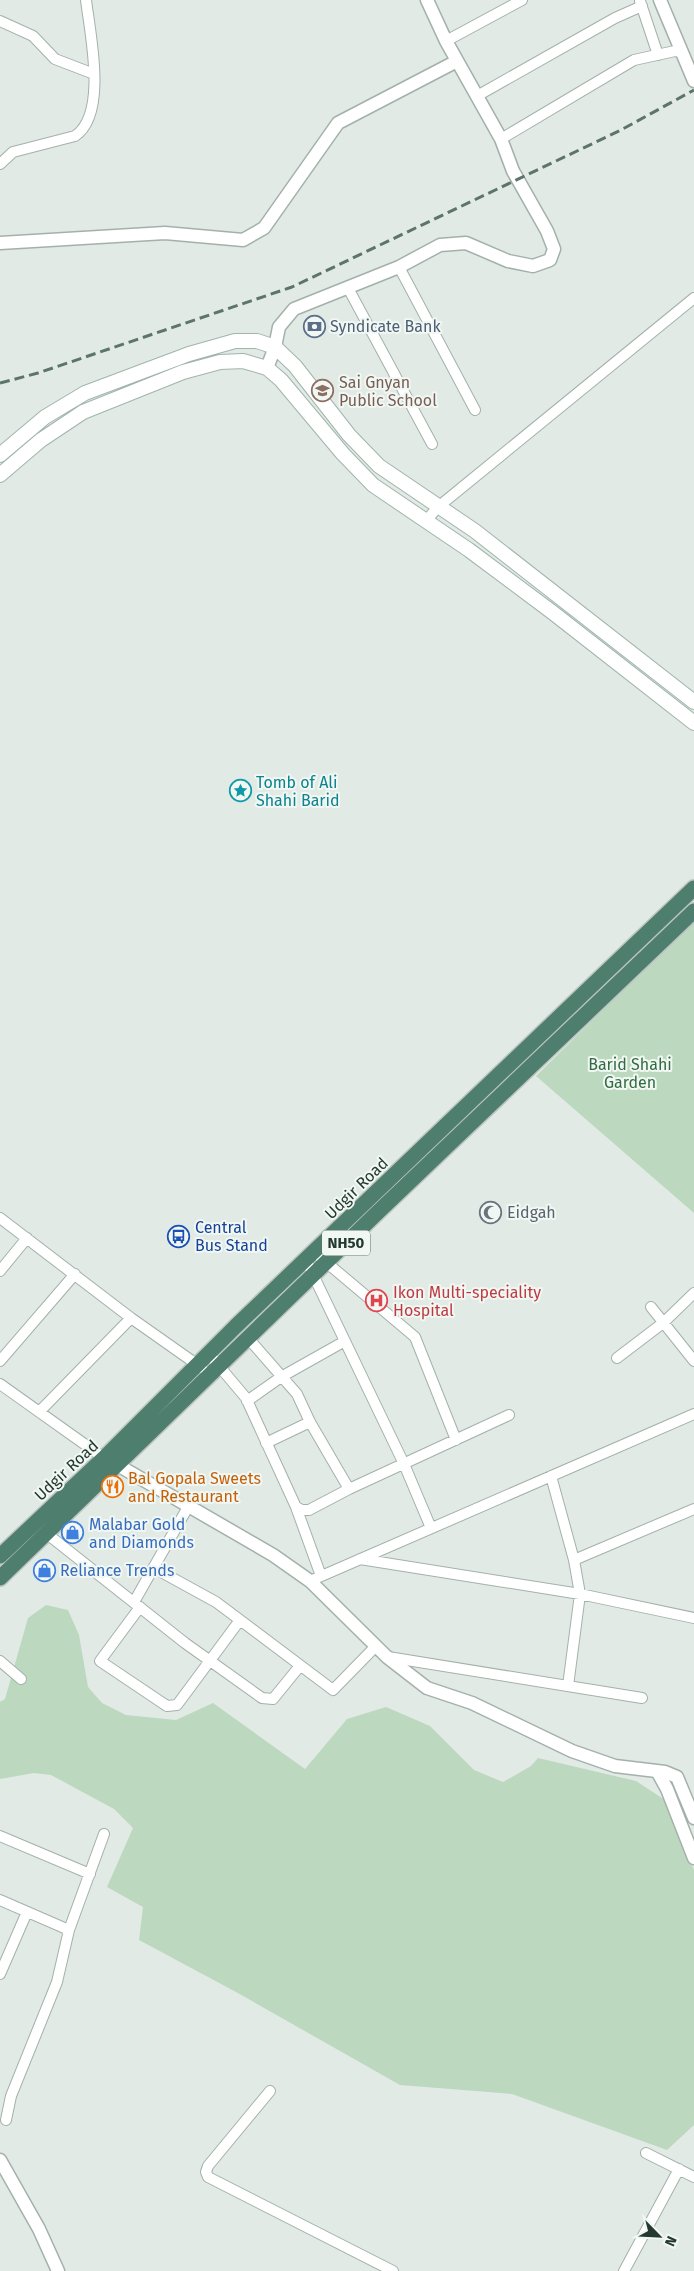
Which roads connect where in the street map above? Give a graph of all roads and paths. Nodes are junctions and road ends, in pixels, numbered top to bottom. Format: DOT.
graph roads {
  1 [pos="86,0"];
  2 [pos="428,0"];
  3 [pos="522,0"];
  4 [pos="660,0"];
  5 [pos="666,0"];
  6 [pos="641,3"];
  7 [pos="667,19"];
  8 [pos="0,21"];
  9 [pos="446,41"];
  10 [pos="682,52"];
  11 [pos="658,55"];
  12 [pos="457,61"];
  13 [pos="94,74"];
  14 [pos="694,81"];
  15 [pos="477,96"];
  16 [pos="501,140"];
  17 [pos="0,164"];
  18 [pos="0,243"];
  19 [pos="399,267"];
  20 [pos="348,288"];
  21 [pos="694,298"];
  22 [pos="275,347"];
  23 [pos="267,368"];
  24 [pos="475,410"];
  25 [pos="432,444"];
  26 [pos="0,455"];
  27 [pos="0,475"];
  28 [pos="438,507"];
  29 [pos="425,522"];
  30 [pos="694,702"];
  31 [pos="694,723"];
  32 [pos="694,888"];
  33 [pos="694,912"];
  34 [pos="0,1218"];
  35 [pos="27,1238"];
  36 [pos="310,1256"];
  37 [pos="326,1263"];
  38 [pos="0,1271"];
  39 [pos="75,1274"];
  40 [pos="313,1275"];
  41 [pos="694,1293"];
  42 [pos="651,1307"];
  43 [pos="131,1318"];
  44 [pos="663,1323"];
  45 [pos="248,1338"];
  46 [pos="345,1341"];
  47 [pos="209,1354"];
  48 [pos="617,1358"];
  49 [pos="0,1361"];
  50 [pos="694,1361"];
  51 [pos="198,1366"];
  52 [pos="215,1370"];
  53 [pos="281,1377"];
  54 [pos="0,1384"];
  55 [pos="247,1401"];
  56 [pos="39,1412"];
  57 [pos="694,1414"];
  58 [pos="509,1415"];
  59 [pos="310,1422"];
  60 [pos="456,1440"];
  61 [pos="266,1443"];
  62 [pos="111,1461"];
  63 [pos="404,1464"];
  64 [pos="551,1476"];
  65 [pos="349,1489"];
  66 [pos="188,1507"];
  67 [pos="296,1507"];
  68 [pos="694,1509"];
  69 [pos="431,1528"];
  70 [pos="46,1533"];
  71 [pos="0,1556"];
  72 [pos="360,1559"];
  73 [pos="574,1560"];
  74 [pos="154,1568"];
  75 [pos="0,1578"];
  76 [pos="315,1579"];
  77 [pos="580,1594"];
  78 [pos="137,1604"];
  79 [pos="694,1618"];
  80 [pos="240,1620"];
  81 [pos="376,1646"];
  82 [pos="387,1657"];
  83 [pos="209,1660"];
  84 [pos="0,1661"];
  85 [pos="299,1667"];
  86 [pos="22,1679"];
  87 [pos="568,1686"];
  88 [pos="642,1698"];
  89 [pos="657,1772"];
  90 [pos="694,1818"];
  91 [pos="104,1834"];
  92 [pos="0,1836"];
  93 [pos="694,1858"];
  94 [pos="90,1874"];
  95 [pos="0,1900"];
  96 [pos="27,1912"];
  97 [pos="69,1930"];
  98 [pos="0,1974"];
  99 [pos="270,2091"];
  100 [pos="6,2120"];
  101 [pos="646,2153"];
  102 [pos="0,2160"];
  103 [pos="679,2169"];
  104 [pos="694,2177"];
  105 [pos="58,2271"];
  106 [pos="393,2271"];
  107 [pos="624,2271"];
  1 -- 13 [label="street"];
  2 -- 9 [label="street"];
  3 -- 9 [label="street"];
  4 -- 7 [label="street"];
  5 -- 7 [label="street"];
  6 -- 11 [label="street"];
  6 -- 15 [label="street"];
  7 -- 10 [label="street"];
  8 -- 13 [label="street"];
  9 -- 12 [label="street"];
  10 -- 11 [label="street"];
  10 -- 14 [label="street"];
  11 -- 16 [label="street"];
  12 -- 15 [label="street"];
  12 -- 18 [label="street"];
  13 -- 17 [label="street"];
  15 -- 16 [label="street"];
  16 -- 19 [label="street"];
  19 -- 20 [label="street"];
  19 -- 24 [label="street"];
  20 -- 22 [label="street"];
  20 -- 25 [label="street"];
  21 -- 28 [label="street"];
  22 -- 23 [label="street"];
  22 -- 26 [label="main road"];
  22 -- 28 [label="main road"];
  23 -- 27 [label="main road"];
  23 -- 29 [label="main road"];
  28 -- 29 [label="street"];
  28 -- 30 [label="main road"];
  29 -- 31 [label="main road"];
  32 -- 36 [label="highway, Udgir Road / NH50"];
  33 -- 37 [label="highway, Udgir Road / NH50"];
  34 -- 35 [label="street"];
  35 -- 38 [label="street"];
  35 -- 39 [label="street"];
  36 -- 37 [label="street"];
  36 -- 40 [label="street"];
  36 -- 47 [label="highway, Udgir Road / NH50"];
  37 -- 40 [label="highway, Udgir Road / NH50"];
  37 -- 60 [label="street"];
  39 -- 43 [label="street"];
  39 -- 49 [label="street"];
  40 -- 45 [label="highway, Udgir Road / NH50"];
  40 -- 46 [label="street"];
  41 -- 44 [label="street"];
  42 -- 44 [label="street"];
  43 -- 51 [label="street"];
  43 -- 56 [label="street"];
  44 -- 48 [label="street"];
  44 -- 50 [label="street"];
  45 -- 52 [label="highway, Udgir Road / NH50"];
  45 -- 53 [label="street"];
  46 -- 53 [label="street"];
  46 -- 63 [label="street"];
  47 -- 51 [label="highway, Udgir Road / NH50"];
  47 -- 52 [label="street"];
  51 -- 52 [label="street"];
  51 -- 62 [label="highway, Udgir Road / NH50"];
  52 -- 55 [label="street"];
  52 -- 62 [label="highway, Udgir Road / NH50"];
  53 -- 55 [label="street"];
  53 -- 59 [label="street"];
  54 -- 56 [label="street"];
  55 -- 61 [label="street"];
  56 -- 62 [label="street"];
  57 -- 64 [label="street"];
  58 -- 60 [label="street"];
  59 -- 61 [label="street"];
  59 -- 65 [label="street"];
  60 -- 63 [label="street"];
  61 -- 67 [label="street"];
  62 -- 66 [label="street"];
  62 -- 70 [label="highway, Udgir Road / NH50"];
  62 -- 71 [label="highway, Udgir Road / NH50"];
  63 -- 65 [label="street"];
  63 -- 69 [label="street"];
  64 -- 69 [label="street"];
  64 -- 73 [label="street"];
  65 -- 67 [label="street"];
  66 -- 74 [label="street"];
  66 -- 76 [label="street"];
  67 -- 76 [label="street"];
  68 -- 73 [label="street"];
  69 -- 72 [label="street"];
  70 -- 75 [label="highway, Udgir Road / NH50"];
  70 -- 78 [label="street"];
  72 -- 76 [label="street"];
  72 -- 77 [label="street"];
  73 -- 77 [label="street"];
  74 -- 78 [label="street"];
  74 -- 80 [label="street"];
  76 -- 81 [label="street"];
  77 -- 79 [label="street"];
  77 -- 87 [label="street"];
  78 -- 83 [label="street"];
  78 -- 83 [label="street"];
  80 -- 83 [label="street"];
  80 -- 85 [label="street"];
  81 -- 82 [label="street"];
  81 -- 85 [label="street"];
  82 -- 87 [label="street"];
  82 -- 89 [label="street"];
  83 -- 85 [label="street"];
  84 -- 86 [label="street"];
  87 -- 88 [label="street"];
  89 -- 90 [label="street"];
  89 -- 93 [label="street"];
  91 -- 94 [label="street"];
  92 -- 94 [label="street"];
  94 -- 97 [label="street"];
  95 -- 96 [label="street"];
  96 -- 97 [label="street"];
  96 -- 98 [label="street"];
  97 -- 100 [label="street"];
  99 -- 106 [label="street"];
  101 -- 103 [label="street"];
  102 -- 105 [label="street"];
  103 -- 104 [label="street"];
  103 -- 107 [label="street"];
}
